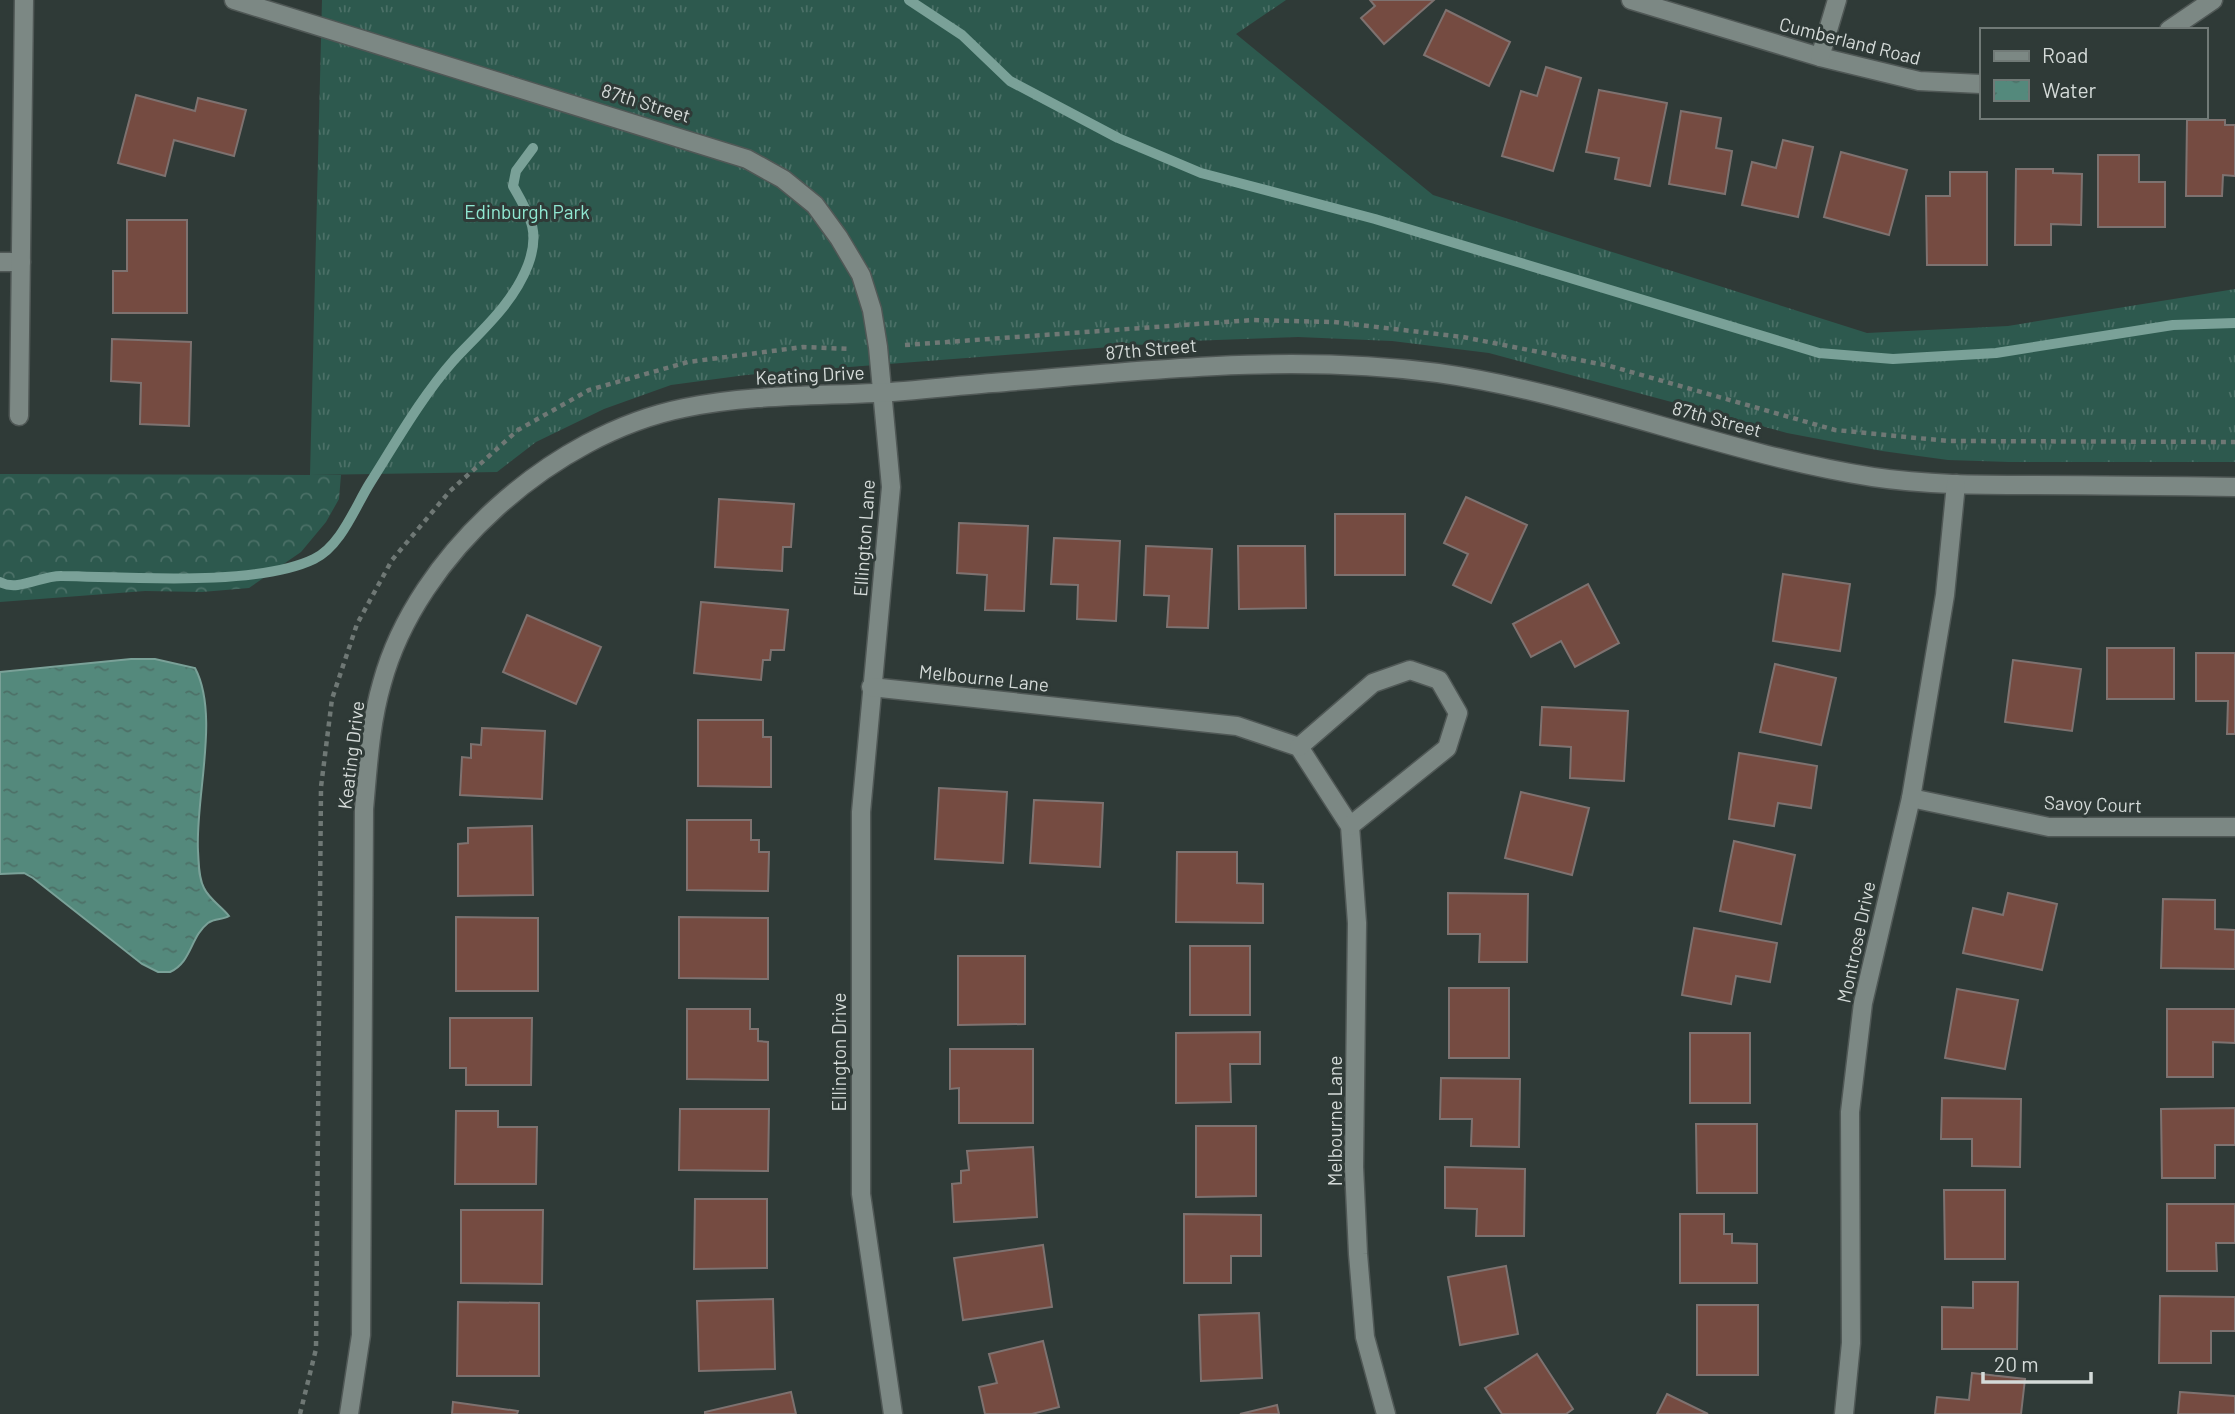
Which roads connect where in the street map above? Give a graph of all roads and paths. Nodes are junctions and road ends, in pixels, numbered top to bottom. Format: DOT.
graph roads {
  1 [pos="24,0"];
  2 [pos="234,0"];
  3 [pos="1631,0"];
  4 [pos="1837,0"];
  5 [pos="2213,0"];
  6 [pos="2172,28"];
  7 [pos="1820,57"];
  8 [pos="1980,84"];
  9 [pos="0,262"];
  10 [pos="21,262"];
  11 [pos="834,350"];
  12 [pos="881,393"];
  13 [pos="19,416"];
  14 [pos="1955,484"];
  15 [pos="2235,486"];
  16 [pos="871,687"];
  17 [pos="1299,747"];
  18 [pos="1910,798"];
  19 [pos="1350,826"];
  20 [pos="2235,828"];
  21 [pos="300,1414"];
  22 [pos="349,1414"];
  23 [pos="893,1414"];
  24 [pos="1387,1414"];
  25 [pos="1844,1414"];
  1 -- 10 [label="street"];
  2 -- 12 [label="street, 87th Street"];
  3 -- 7 [label="street, Cumberland Road"];
  4 -- 7 [label="street"];
  5 -- 6 [label="street"];
  7 -- 8 [label="street, Cumberland Road"];
  9 -- 10 [label="street"];
  10 -- 13 [label="street"];
  11 -- 21 [label="path"];
  12 -- 14 [label="street, 87th Street"];
  12 -- 16 [label="street, Ellington Lane"];
  12 -- 22 [label="street, Keating Drive"];
  14 -- 15 [label="street, 87th Street"];
  14 -- 18 [label="street, Montrose Drive"];
  16 -- 17 [label="street, Melbourne Lane"];
  16 -- 23 [label="street, Ellington Drive"];
  17 -- 19 [label="street, Melbourne Lane"];
  17 -- 19 [label="street"];
  18 -- 20 [label="street, Savoy Court"];
  18 -- 25 [label="street, Montrose Drive"];
  19 -- 24 [label="street, Melbourne Lane"];
}
